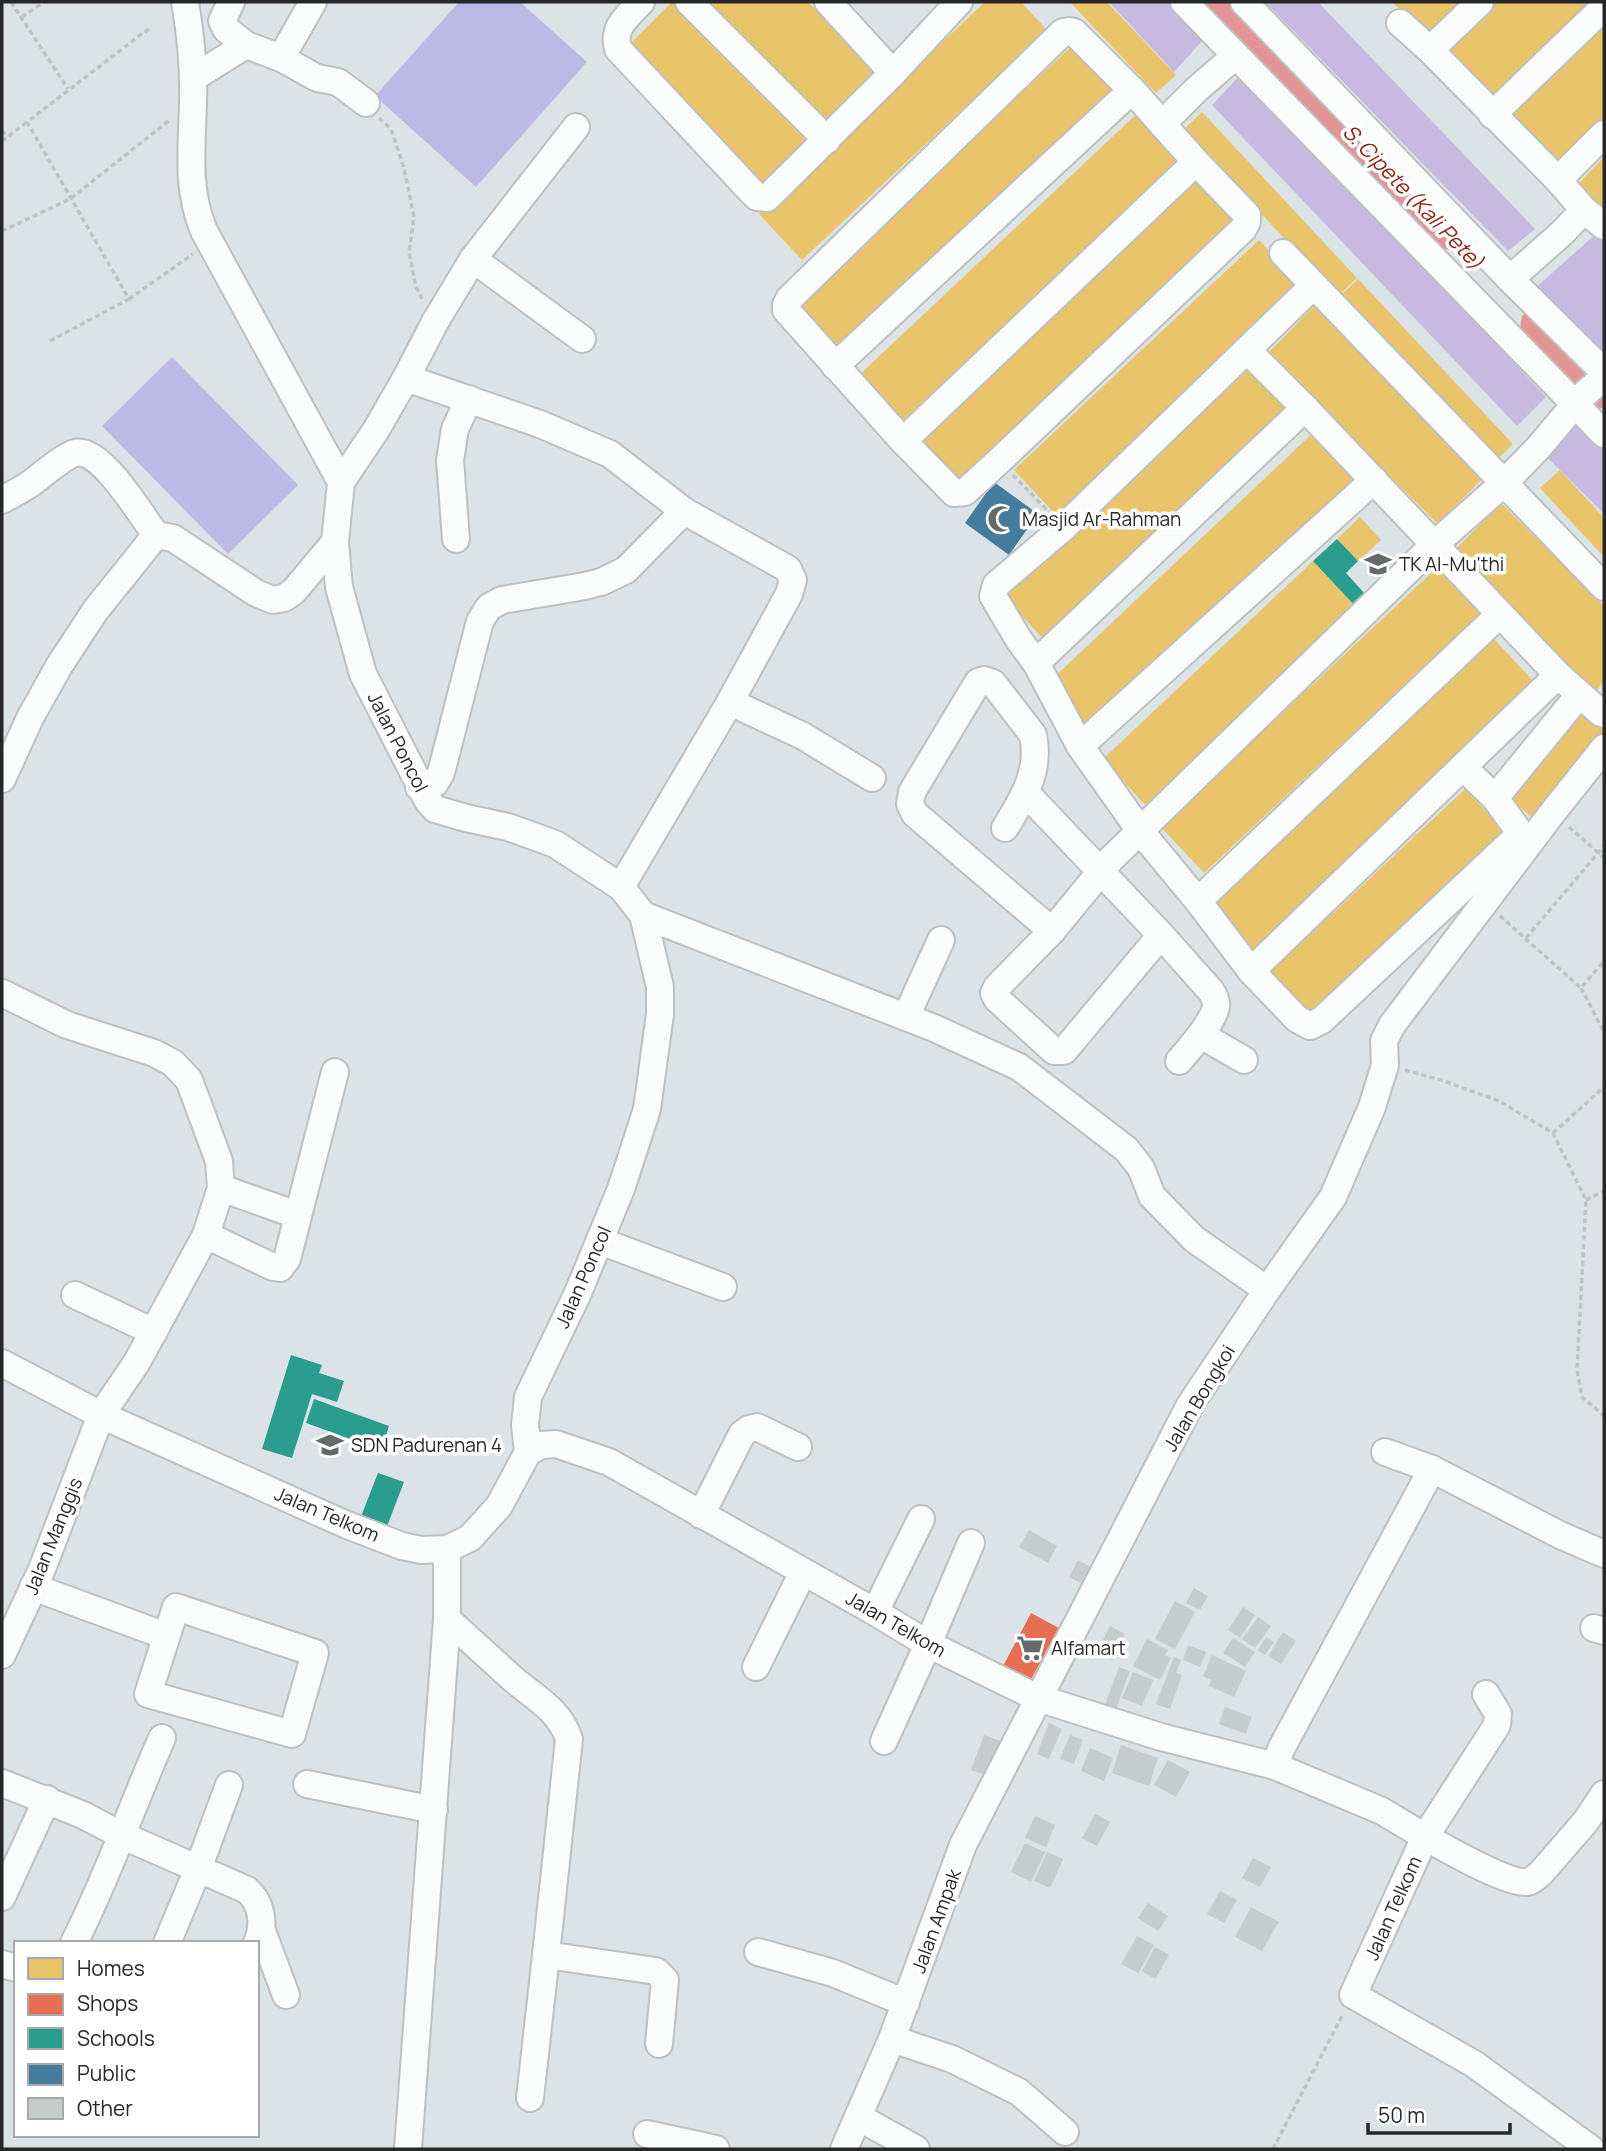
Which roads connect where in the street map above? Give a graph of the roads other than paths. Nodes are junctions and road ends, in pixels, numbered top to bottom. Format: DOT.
graph roads {
  1 [pos="185,2"];
  2 [pos="231,2"];
  3 [pos="313,2"];
  4 [pos="641,2"];
  5 [pos="689,2"];
  6 [pos="828,2"];
  7 [pos="959,2"];
  8 [pos="1184,2"];
  9 [pos="1244,2"];
  10 [pos="1480,2"];
  11 [pos="1604,7"];
  12 [pos="1400,23"];
  13 [pos="246,45"];
  14 [pos="1430,50"];
  15 [pos="1235,56"];
  16 [pos="281,58"];
  17 [pos="893,72"];
  18 [pos="1132,90"];
  19 [pos="193,91"];
  20 [pos="366,103"];
  21 [pos="1492,115"];
  22 [pos="1162,124"];
  23 [pos="576,127"];
  24 [pos="1604,134"];
  25 [pos="827,140"];
  26 [pos="1196,162"];
  27 [pos="1558,180"];
  28 [pos="1594,218"];
  29 [pos="1283,253"];
  30 [pos="473,259"];
  31 [pos="1510,279"];
  32 [pos="1313,286"];
  33 [pos="582,339"];
  34 [pos="1247,350"];
  35 [pos="835,366"];
  36 [pos="406,378"];
  37 [pos="1593,386"];
  38 [pos="469,399"];
  39 [pos="1305,408"];
  40 [pos="1604,434"];
  41 [pos="903,441"];
  42 [pos="1374,480"];
  43 [pos="341,482"];
  44 [pos="1505,482"];
  45 [pos="2,500"];
  46 [pos="684,511"];
  47 [pos="156,535"];
  48 [pos="456,540"];
  49 [pos="335,542"];
  50 [pos="1435,544"];
  51 [pos="1604,587"];
  52 [pos="1500,615"];
  53 [pos="1037,663"];
  54 [pos="1558,675"];
  55 [pos="1579,695"];
  56 [pos="730,702"];
  57 [pos="1604,714"];
  58 [pos="1080,746"];
  59 [pos="1604,748"];
  60 [pos="1463,766"];
  61 [pos="2,777"];
  62 [pos="872,778"];
  63 [pos="419,787"];
  64 [pos="1026,793"];
  65 [pos="1495,798"];
  66 [pos="1005,828"];
  67 [pos="1137,835"];
  68 [pos="1106,866"];
  69 [pos="621,887"];
  70 [pos="1198,901"];
  71 [pos="643,915"];
  72 [pos="1052,931"];
  73 [pos="1161,935"];
  74 [pos="941,940"];
  75 [pos="1251,971"];
  76 [pos="2,993"];
  77 [pos="906,1017"];
  78 [pos="1200,1035"];
  79 [pos="1244,1060"];
  80 [pos="1179,1061"];
  81 [pos="335,1072"];
  82 [pos="221,1188"];
  83 [pos="298,1215"];
  84 [pos="206,1235"];
  85 [pos="600,1241"];
  86 [pos="723,1287"];
  87 [pos="1267,1290"];
  88 [pos="75,1294"];
  89 [pos="153,1332"];
  90 [pos="2,1363"];
  91 [pos="101,1415"];
  92 [pos="798,1447"];
  93 [pos="528,1452"];
  94 [pos="1385,1452"];
  95 [pos="1432,1469"];
  96 [pos="701,1515"];
  97 [pos="921,1519"];
  98 [pos="971,1543"];
  99 [pos="447,1549"];
  100 [pos="1604,1554"];
  101 [pos="803,1572"];
  102 [pos="33,1587"];
  103 [pos="875,1612"];
  104 [pos="447,1619"];
  105 [pos="166,1636"];
  106 [pos="928,1644"];
  107 [pos="2,1655"];
  108 [pos="756,1667"];
  109 [pos="1486,1694"];
  110 [pos="1038,1698"];
  111 [pos="162,1738"];
  112 [pos="884,1741"];
  113 [pos="1275,1766"];
  114 [pos="2,1783"];
  115 [pos="307,1784"];
  116 [pos="229,1785"];
  117 [pos="1604,1794"];
  118 [pos="47,1800"];
  119 [pos="434,1810"];
  120 [pos="121,1835"];
  121 [pos="1425,1837"];
  122 [pos="198,1869"];
  123 [pos="2,1897"];
  124 [pos="260,1937"];
  125 [pos="76,1941"];
  126 [pos="168,1941"];
  127 [pos="758,1952"];
  128 [pos="546,1955"];
  129 [pos="286,1995"];
  130 [pos="906,2003"];
  131 [pos="892,2039"];
  132 [pos="659,2044"];
  133 [pos="530,2098"];
  134 [pos="858,2117"];
  135 [pos="1065,2132"];
  136 [pos="647,2134"];
  137 [pos="408,2149"];
  138 [pos="716,2149"];
  139 [pos="844,2149"];
  140 [pos="916,2149"];
  141 [pos="1591,2149"];
  1 -- 19 [label="street"];
  2 -- 13 [label="street"];
  3 -- 16 [label="street"];
  4 -- 25 [label="street"];
  5 -- 25 [label="street"];
  6 -- 17 [label="street"];
  7 -- 17 [label="street"];
  8 -- 15 [label="street"];
  9 -- 31 [label="street"];
  10 -- 14 [label="street"];
  11 -- 21 [label="street"];
  12 -- 14 [label="street"];
  13 -- 16 [label="street"];
  13 -- 19 [label="street"];
  14 -- 21 [label="street"];
  15 -- 22 [label="street"];
  15 -- 37 [label="street"];
  16 -- 20 [label="street"];
  17 -- 25 [label="street"];
  18 -- 22 [label="street"];
  18 -- 35 [label="street"];
  18 -- 35 [label="street"];
  19 -- 43 [label="street"];
  21 -- 27 [label="street"];
  22 -- 26 [label="street"];
  23 -- 30 [label="street"];
  24 -- 27 [label="street"];
  26 -- 41 [label="street"];
  26 -- 41 [label="street"];
  27 -- 28 [label="street"];
  28 -- 31 [label="street"];
  29 -- 32 [label="street"];
  30 -- 33 [label="street"];
  30 -- 36 [label="street"];
  31 -- 37 [label="street"];
  32 -- 34 [label="street"];
  32 -- 44 [label="street"];
  34 -- 39 [label="street"];
  34 -- 53 [label="street"];
  35 -- 41 [label="street"];
  36 -- 38 [label="street"];
  36 -- 43 [label="street"];
  37 -- 40 [label="street"];
  37 -- 44 [label="street"];
  38 -- 46 [label="street"];
  38 -- 48 [label="street"];
  39 -- 42 [label="street"];
  39 -- 53 [label="street"];
  42 -- 50 [label="street"];
  42 -- 58 [label="street"];
  43 -- 49 [label="street, Jalan Poncol"];
  44 -- 50 [label="street"];
  44 -- 51 [label="street"];
  45 -- 47 [label="street"];
  46 -- 56 [label="street"];
  46 -- 63 [label="street"];
  47 -- 49 [label="street"];
  47 -- 61 [label="street"];
  49 -- 63 [label="street, Jalan Poncol"];
  50 -- 52 [label="street"];
  50 -- 67 [label="street"];
  52 -- 54 [label="street"];
  52 -- 70 [label="street"];
  53 -- 58 [label="street"];
  54 -- 55 [label="street"];
  54 -- 60 [label="street"];
  55 -- 57 [label="street"];
  55 -- 65 [label="street"];
  56 -- 62 [label="street"];
  56 -- 69 [label="street"];
  58 -- 67 [label="street"];
  59 -- 87 [label="street, Jalan Bongkoi"];
  60 -- 65 [label="street"];
  60 -- 75 [label="street"];
  63 -- 69 [label="street, Jalan Poncol"];
  64 -- 66 [label="street"];
  64 -- 68 [label="street"];
  64 -- 72 [label="street"];
  65 -- 75 [label="street"];
  67 -- 68 [label="street"];
  67 -- 70 [label="street"];
  68 -- 72 [label="street"];
  68 -- 73 [label="street"];
  69 -- 71 [label="street, Jalan Poncol"];
  70 -- 75 [label="street"];
  71 -- 77 [label="street"];
  71 -- 85 [label="street, Jalan Poncol"];
  72 -- 73 [label="street"];
  73 -- 78 [label="street"];
  74 -- 77 [label="street"];
  76 -- 82 [label="street"];
  77 -- 87 [label="street"];
  78 -- 79 [label="street"];
  78 -- 80 [label="street"];
  81 -- 83 [label="street"];
  82 -- 83 [label="street"];
  82 -- 84 [label="street, Jalan Manggis"];
  83 -- 84 [label="street"];
  84 -- 89 [label="street, Jalan Manggis"];
  85 -- 86 [label="street"];
  85 -- 93 [label="street, Jalan Poncol"];
  87 -- 110 [label="street, Jalan Bongkoi"];
  88 -- 89 [label="street"];
  89 -- 91 [label="street, Jalan Manggis"];
  90 -- 91 [label="street, Jalan Telkom"];
  91 -- 99 [label="street, Jalan Telkom"];
  91 -- 102 [label="street, Jalan Manggis"];
  92 -- 96 [label="street"];
  93 -- 96 [label="street, Jalan Telkom"];
  93 -- 99 [label="street"];
  94 -- 95 [label="street"];
  95 -- 100 [label="street"];
  95 -- 113 [label="street"];
  96 -- 101 [label="street, Jalan Telkom"];
  97 -- 103 [label="street"];
  98 -- 106 [label="street"];
  99 -- 104 [label="street"];
  101 -- 103 [label="street, Jalan Telkom"];
  101 -- 108 [label="street"];
  102 -- 105 [label="street"];
  102 -- 107 [label="street, Jalan Manggis"];
  103 -- 106 [label="street, Jalan Telkom"];
  104 -- 119 [label="street"];
  104 -- 128 [label="street"];
  105 -- 105 [label="street"];
  106 -- 110 [label="street, Jalan Telkom"];
  106 -- 112 [label="street"];
  109 -- 121 [label="street"];
  110 -- 113 [label="street, Jalan Telkom"];
  110 -- 130 [label="street, Jalan Ampak"];
  111 -- 120 [label="street"];
  113 -- 121 [label="street, Jalan Telkom"];
  114 -- 118 [label="street"];
  115 -- 119 [label="street"];
  116 -- 122 [label="street"];
  117 -- 121 [label="street"];
  118 -- 120 [label="street"];
  118 -- 123 [label="street"];
  119 -- 137 [label="street"];
  120 -- 122 [label="street"];
  120 -- 125 [label="street"];
  121 -- 141 [label="street, Jalan Telkom"];
  122 -- 124 [label="street"];
  122 -- 126 [label="street"];
  124 -- 129 [label="street"];
  127 -- 130 [label="street"];
  128 -- 132 [label="street"];
  128 -- 133 [label="street"];
  130 -- 131 [label="street, Jalan Ampak"];
  131 -- 134 [label="street, Jalan Ampak"];
  131 -- 135 [label="street"];
  134 -- 139 [label="street, Jalan Ampak"];
  134 -- 140 [label="street"];
  136 -- 138 [label="street"];
}
